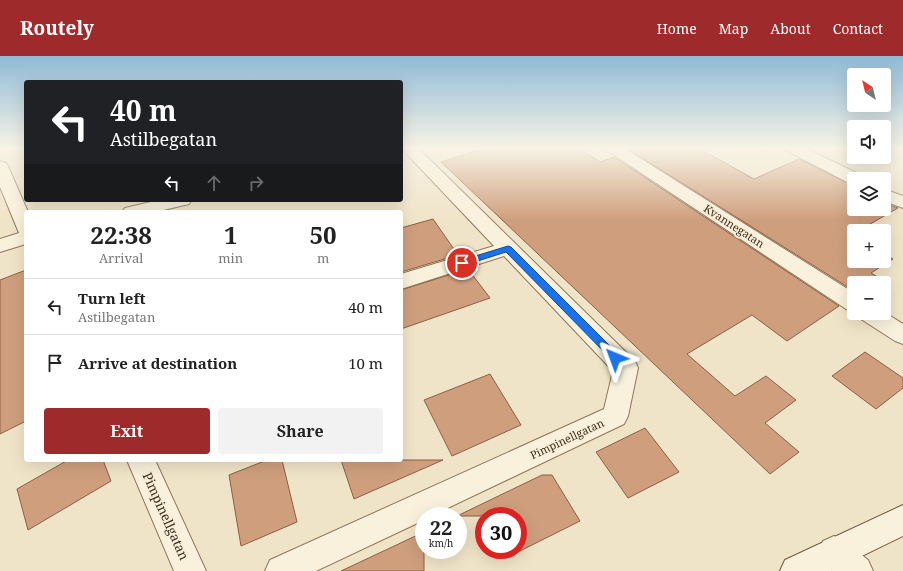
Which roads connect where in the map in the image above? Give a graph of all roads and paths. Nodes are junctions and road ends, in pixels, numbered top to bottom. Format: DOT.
graph roads {
  1 [pos="5,172"];
  2 [pos="433,172"];
  3 [pos="651,172"];
  4 [pos="891,197"];
  5 [pos="174,202"];
  6 [pos="903,203"];
  7 [pos="140,210"];
  8 [pos="24,221"];
  9 [pos="24,238"];
  10 [pos="0,246"];
  11 [pos="508,248"];
  12 [pos="403,281"];
  13 [pos="847,298"];
  14 [pos="880,320"];
  15 [pos="903,335"];
  16 [pos="143,462"];
  17 [pos="903,520"];
  18 [pos="845,562"];
  19 [pos="190,571"];
  20 [pos="281,571"];
  21 [pos="796,571"];
  1 -- 8 [label="street"];
  2 -- 11 [label="street, Pimpinellgatan"];
  3 -- 13 [label="street, Kvannegatan"];
  4 -- 6 [label="street"];
  5 -- 7 [label="street"];
  9 -- 10 [label="street"];
  11 -- 12 [label="street"];
  11 -- 20 [label="street, Pimpinellgatan"];
  14 -- 15 [label="street"];
  16 -- 19 [label="street, Pimpinellgatan"];
  17 -- 18 [label="street"];
  18 -- 21 [label="street"];
}
